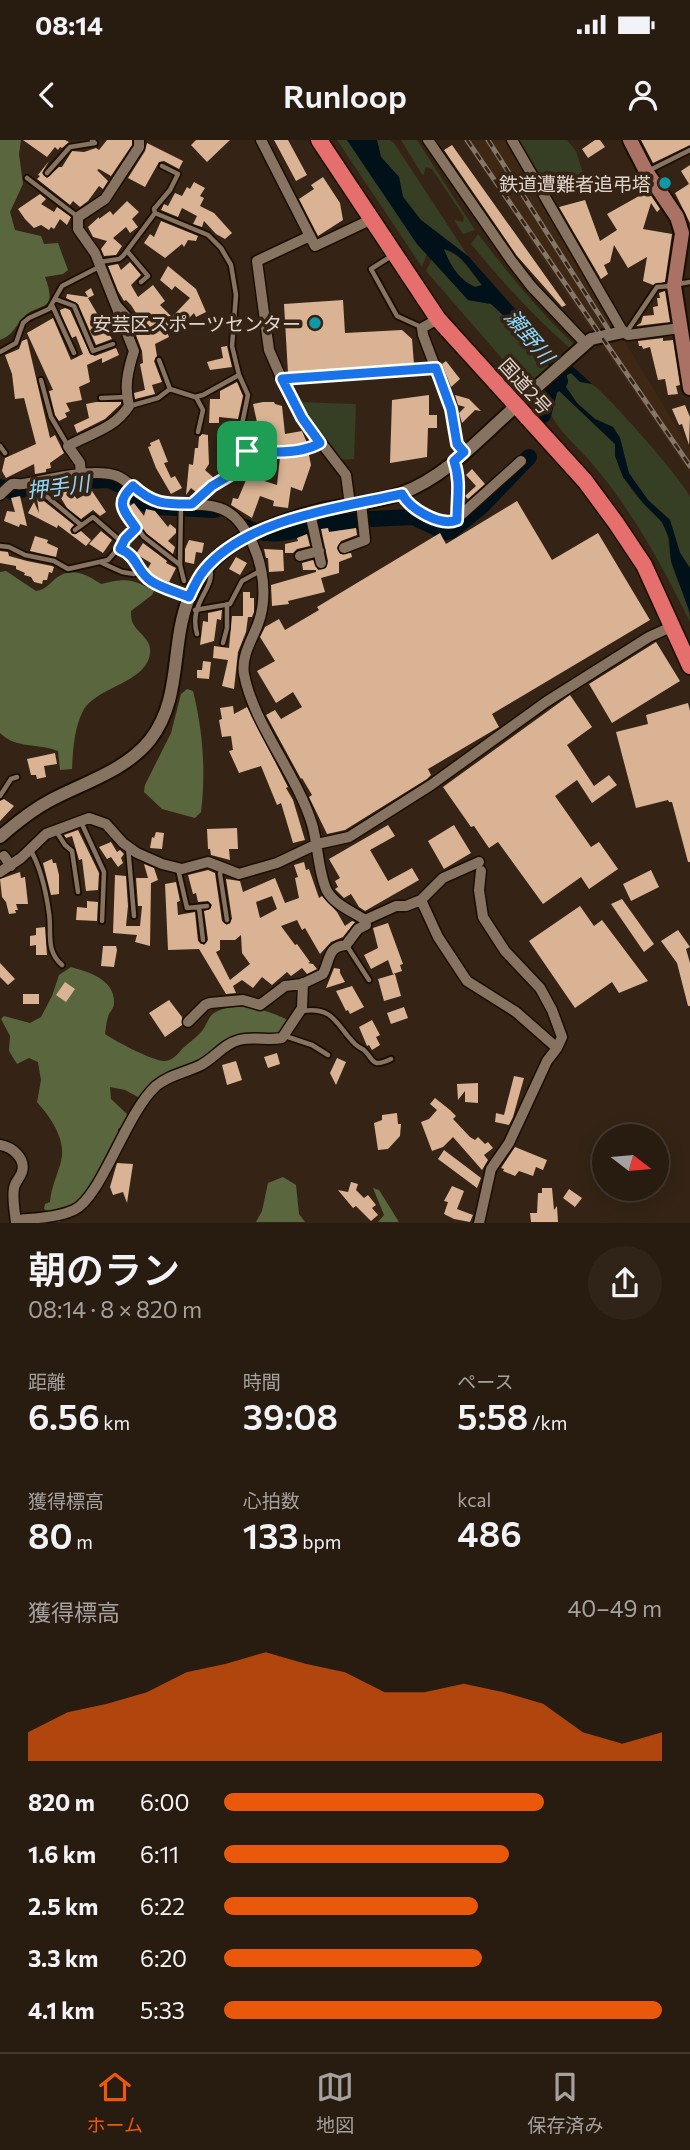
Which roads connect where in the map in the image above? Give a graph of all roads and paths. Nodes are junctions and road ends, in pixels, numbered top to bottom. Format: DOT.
graph roads {
  1 [pos="92,140"];
  2 [pos="139,140"];
  3 [pos="261,140"];
  4 [pos="319,140"];
  5 [pos="428,140"];
  6 [pos="512,140"];
  7 [pos="630,140"];
  8 [pos="690,150"];
  9 [pos="162,166"];
  10 [pos="646,171"];
  11 [pos="47,173"];
  12 [pos="27,178"];
  13 [pos="155,213"];
  14 [pos="78,217"];
  15 [pos="370,220"];
  16 [pos="686,232"];
  17 [pos="310,236"];
  18 [pos="128,251"];
  19 [pos="394,255"];
  20 [pos="99,265"];
  21 [pos="141,282"];
  22 [pos="690,282"];
  23 [pos="674,285"];
  24 [pos="54,302"];
  25 [pos="116,302"];
  26 [pos="438,319"];
  27 [pos="138,326"];
  28 [pos="422,328"];
  29 [pos="680,328"];
  30 [pos="624,333"];
  31 [pos="113,345"];
  32 [pos="583,347"];
  33 [pos="0,352"];
  34 [pos="74,353"];
  35 [pos="159,360"];
  36 [pos="436,368"];
  37 [pos="239,375"];
  38 [pos="282,379"];
  39 [pos="41,380"];
  40 [pos="690,388"];
  41 [pos="170,389"];
  42 [pos="530,393"];
  43 [pos="195,397"];
  44 [pos="101,398"];
  45 [pos="128,401"];
  46 [pos="515,407"];
  47 [pos="198,432"];
  48 [pos="320,443"];
  49 [pos="0,446"];
  50 [pos="68,446"];
  51 [pos="247,451"];
  52 [pos="5,453"];
  53 [pos="459,457"];
  54 [pos="521,461"];
  55 [pos="80,474"];
  56 [pos="0,478"];
  57 [pos="36,481"];
  58 [pos="12,484"];
  59 [pos="133,486"];
  60 [pos="0,494"];
  61 [pos="402,494"];
  62 [pos="187,504"];
  63 [pos="355,504"];
  64 [pos="310,513"];
  65 [pos="457,520"];
  66 [pos="81,526"];
  67 [pos="136,528"];
  68 [pos="75,530"];
  69 [pos="250,536"];
  70 [pos="0,546"];
  71 [pos="121,546"];
  72 [pos="344,548"];
  73 [pos="318,551"];
  74 [pos="300,556"];
  75 [pos="102,562"];
  76 [pos="210,564"];
  77 [pos="321,564"];
  78 [pos="180,565"];
  79 [pos="261,571"];
  80 [pos="134,574"];
  81 [pos="184,581"];
  82 [pos="189,597"];
  83 [pos="227,604"];
  84 [pos="195,610"];
  85 [pos="673,626"];
  86 [pos="197,634"];
  87 [pos="223,643"];
  88 [pos="690,666"];
  89 [pos="17,777"];
  90 [pos="0,796"];
  91 [pos="81,821"];
  92 [pos="56,830"];
  93 [pos="0,837"];
  94 [pos="317,844"];
  95 [pos="128,846"];
  96 [pos="29,848"];
  97 [pos="4,856"];
  98 [pos="12,866"];
  99 [pos="222,867"];
  100 [pos="178,868"];
  101 [pos="0,872"];
  102 [pos="78,892"];
  103 [pos="421,900"];
  104 [pos="207,906"];
  105 [pos="199,907"];
  106 [pos="134,916"];
  107 [pos="227,920"];
  108 [pos="365,920"];
  109 [pos="102,921"];
  110 [pos="203,940"];
  111 [pos="346,945"];
  112 [pos="62,965"];
  113 [pos="369,980"];
  114 [pos="303,983"];
  115 [pos="301,1011"];
  116 [pos="188,1022"];
  117 [pos="284,1036"];
  118 [pos="557,1048"];
  119 [pos="328,1055"];
  120 [pos="391,1059"];
  121 [pos="0,1144"];
  122 [pos="16,1221"];
  123 [pos="479,1223"];
  1 -- 11 [label="lane"];
  2 -- 14 [label="street"];
  3 -- 17 [label="street"];
  4 -- 15 [label="highway, 国道2号"];
  5 -- 32 [label="street"];
  6 -- 30 [label="street"];
  7 -- 10 [label="main road"];
  8 -- 10 [label="lane"];
  9 -- 13 [label="lane"];
  10 -- 16 [label="main road"];
  12 -- 14 [label="lane"];
  13 -- 18 [label="lane"];
  13 -- 37 [label="lane"];
  14 -- 20 [label="street"];
  15 -- 17 [label="street"];
  15 -- 19 [label="highway, 国道2号"];
  16 -- 23 [label="main road"];
  17 -- 38 [label="street"];
  18 -- 20 [label="lane"];
  18 -- 21 [label="lane"];
  19 -- 26 [label="highway, 国道2号"];
  19 -- 28 [label="lane"];
  20 -- 24 [label="lane"];
  20 -- 25 [label="street"];
  22 -- 23 [label="lane"];
  23 -- 29 [label="main road"];
  23 -- 30 [label="lane"];
  24 -- 31 [label="lane"];
  24 -- 33 [label="lane"];
  24 -- 34 [label="lane"];
  25 -- 27 [label="lane"];
  25 -- 45 [label="street"];
  26 -- 28 [label="street"];
  26 -- 46 [label="highway, 国道2号"];
  28 -- 36 [label="street"];
  29 -- 30 [label="street"];
  29 -- 40 [label="main road"];
  30 -- 32 [label="street"];
  32 -- 42 [label="street"];
  35 -- 41 [label="lane"];
  36 -- 38 [label="lane"];
  36 -- 53 [label="street"];
  37 -- 43 [label="lane"];
  37 -- 51 [label="lane"];
  38 -- 48 [label="street"];
  39 -- 50 [label="lane"];
  41 -- 43 [label="lane"];
  41 -- 45 [label="lane"];
  42 -- 46 [label="street"];
  43 -- 47 [label="lane"];
  44 -- 45 [label="lane"];
  45 -- 50 [label="street"];
  46 -- 53 [label="street"];
  46 -- 85 [label="highway, 国道2号"];
  48 -- 51 [label="lane"];
  48 -- 63 [label="street"];
  49 -- 52 [label="lane"];
  50 -- 55 [label="street"];
  51 -- 62 [label="lane"];
  53 -- 61 [label="street"];
  53 -- 65 [label="street"];
  54 -- 65 [label="street"];
  55 -- 57 [label="street"];
  55 -- 59 [label="street"];
  56 -- 58 [label="street"];
  57 -- 58 [label="street"];
  57 -- 66 [label="lane"];
  58 -- 60 [label="street"];
  59 -- 62 [label="street"];
  59 -- 67 [label="lane"];
  61 -- 63 [label="street"];
  61 -- 65 [label="street"];
  62 -- 69 [label="street"];
  62 -- 78 [label="lane"];
  63 -- 64 [label="street"];
  63 -- 72 [label="street"];
  64 -- 69 [label="street"];
  64 -- 73 [label="street"];
  66 -- 68 [label="lane"];
  66 -- 71 [label="lane"];
  67 -- 71 [label="lane"];
  67 -- 78 [label="lane"];
  69 -- 76 [label="street"];
  69 -- 79 [label="street"];
  70 -- 75 [label="lane"];
  71 -- 75 [label="lane"];
  71 -- 82 [label="lane"];
  73 -- 74 [label="street"];
  73 -- 77 [label="street"];
  75 -- 80 [label="lane"];
  76 -- 82 [label="street"];
  76 -- 84 [label="lane"];
  78 -- 81 [label="lane"];
  79 -- 83 [label="lane"];
  79 -- 94 [label="street"];
  82 -- 93 [label="street"];
  83 -- 84 [label="lane"];
  83 -- 87 [label="lane"];
  84 -- 86 [label="lane"];
  85 -- 88 [label="highway, 国道2号"];
  85 -- 94 [label="street"];
  89 -- 90 [label="lane"];
  91 -- 92 [label="street"];
  91 -- 95 [label="street"];
  91 -- 109 [label="lane"];
  92 -- 96 [label="street"];
  92 -- 102 [label="lane"];
  94 -- 99 [label="street"];
  94 -- 108 [label="street"];
  95 -- 100 [label="street"];
  95 -- 106 [label="lane"];
  96 -- 98 [label="street"];
  96 -- 112 [label="lane"];
  97 -- 98 [label="street"];
  98 -- 101 [label="street"];
  99 -- 100 [label="street"];
  99 -- 107 [label="lane"];
  100 -- 105 [label="lane"];
  103 -- 108 [label="street"];
  103 -- 118 [label="street"];
  103 -- 118 [label="street"];
  104 -- 105 [label="lane"];
  105 -- 110 [label="lane"];
  108 -- 111 [label="street"];
  111 -- 113 [label="lane"];
  111 -- 114 [label="street"];
  114 -- 115 [label="street"];
  114 -- 116 [label="street"];
  115 -- 117 [label="street"];
  115 -- 120 [label="lane"];
  117 -- 119 [label="lane"];
  117 -- 122 [label="street"];
  118 -- 123 [label="street"];
  121 -- 122 [label="street"];
}
